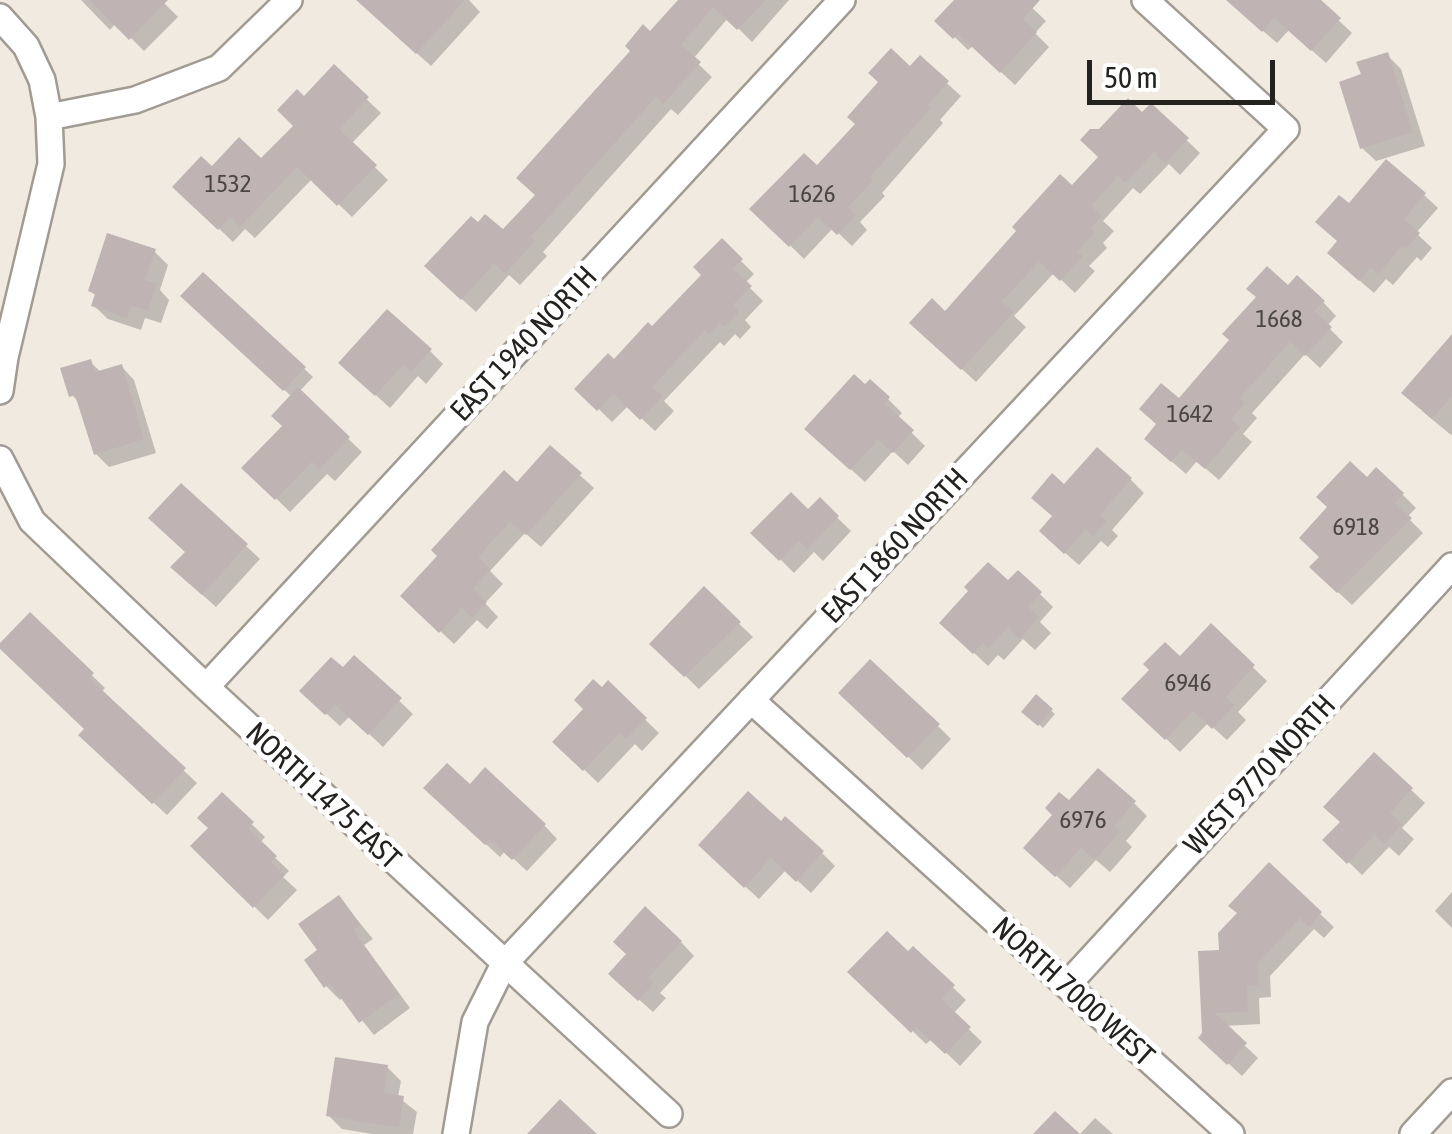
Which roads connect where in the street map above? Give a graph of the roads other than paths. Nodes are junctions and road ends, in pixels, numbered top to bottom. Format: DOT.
graph roads {
  1 [pos="289,0"];
  2 [pos="842,0"];
  3 [pos="1144,0"];
  4 [pos="0,17"];
  5 [pos="49,117"];
  6 [pos="0,391"];
  7 [pos="0,459"];
  8 [pos="1452,566"];
  9 [pos="206,687"];
  10 [pos="751,700"];
  11 [pos="504,964"];
  12 [pos="1067,985"];
  13 [pos="1452,1092"];
  14 [pos="669,1114"];
  15 [pos="456,1134"];
  16 [pos="1231,1134"];
  17 [pos="1412,1134"];
  1 -- 5 [label="street"];
  2 -- 9 [label="street, EAST 1940 NORTH"];
  3 -- 10 [label="street, EAST 1860 NORTH"];
  4 -- 5 [label="street"];
  5 -- 6 [label="street"];
  7 -- 9 [label="street, NORTH 1475 EAST"];
  8 -- 12 [label="street, WEST 9770 NORTH"];
  9 -- 11 [label="street, NORTH 1475 EAST"];
  10 -- 11 [label="street, EAST 1860 NORTH"];
  10 -- 12 [label="street, NORTH 7000 WEST"];
  11 -- 14 [label="street, NORTH 1475 EAST"];
  11 -- 15 [label="street, EAST 1860 NORTH"];
  12 -- 16 [label="street, NORTH 7000 WEST"];
  13 -- 17 [label="street"];
}
